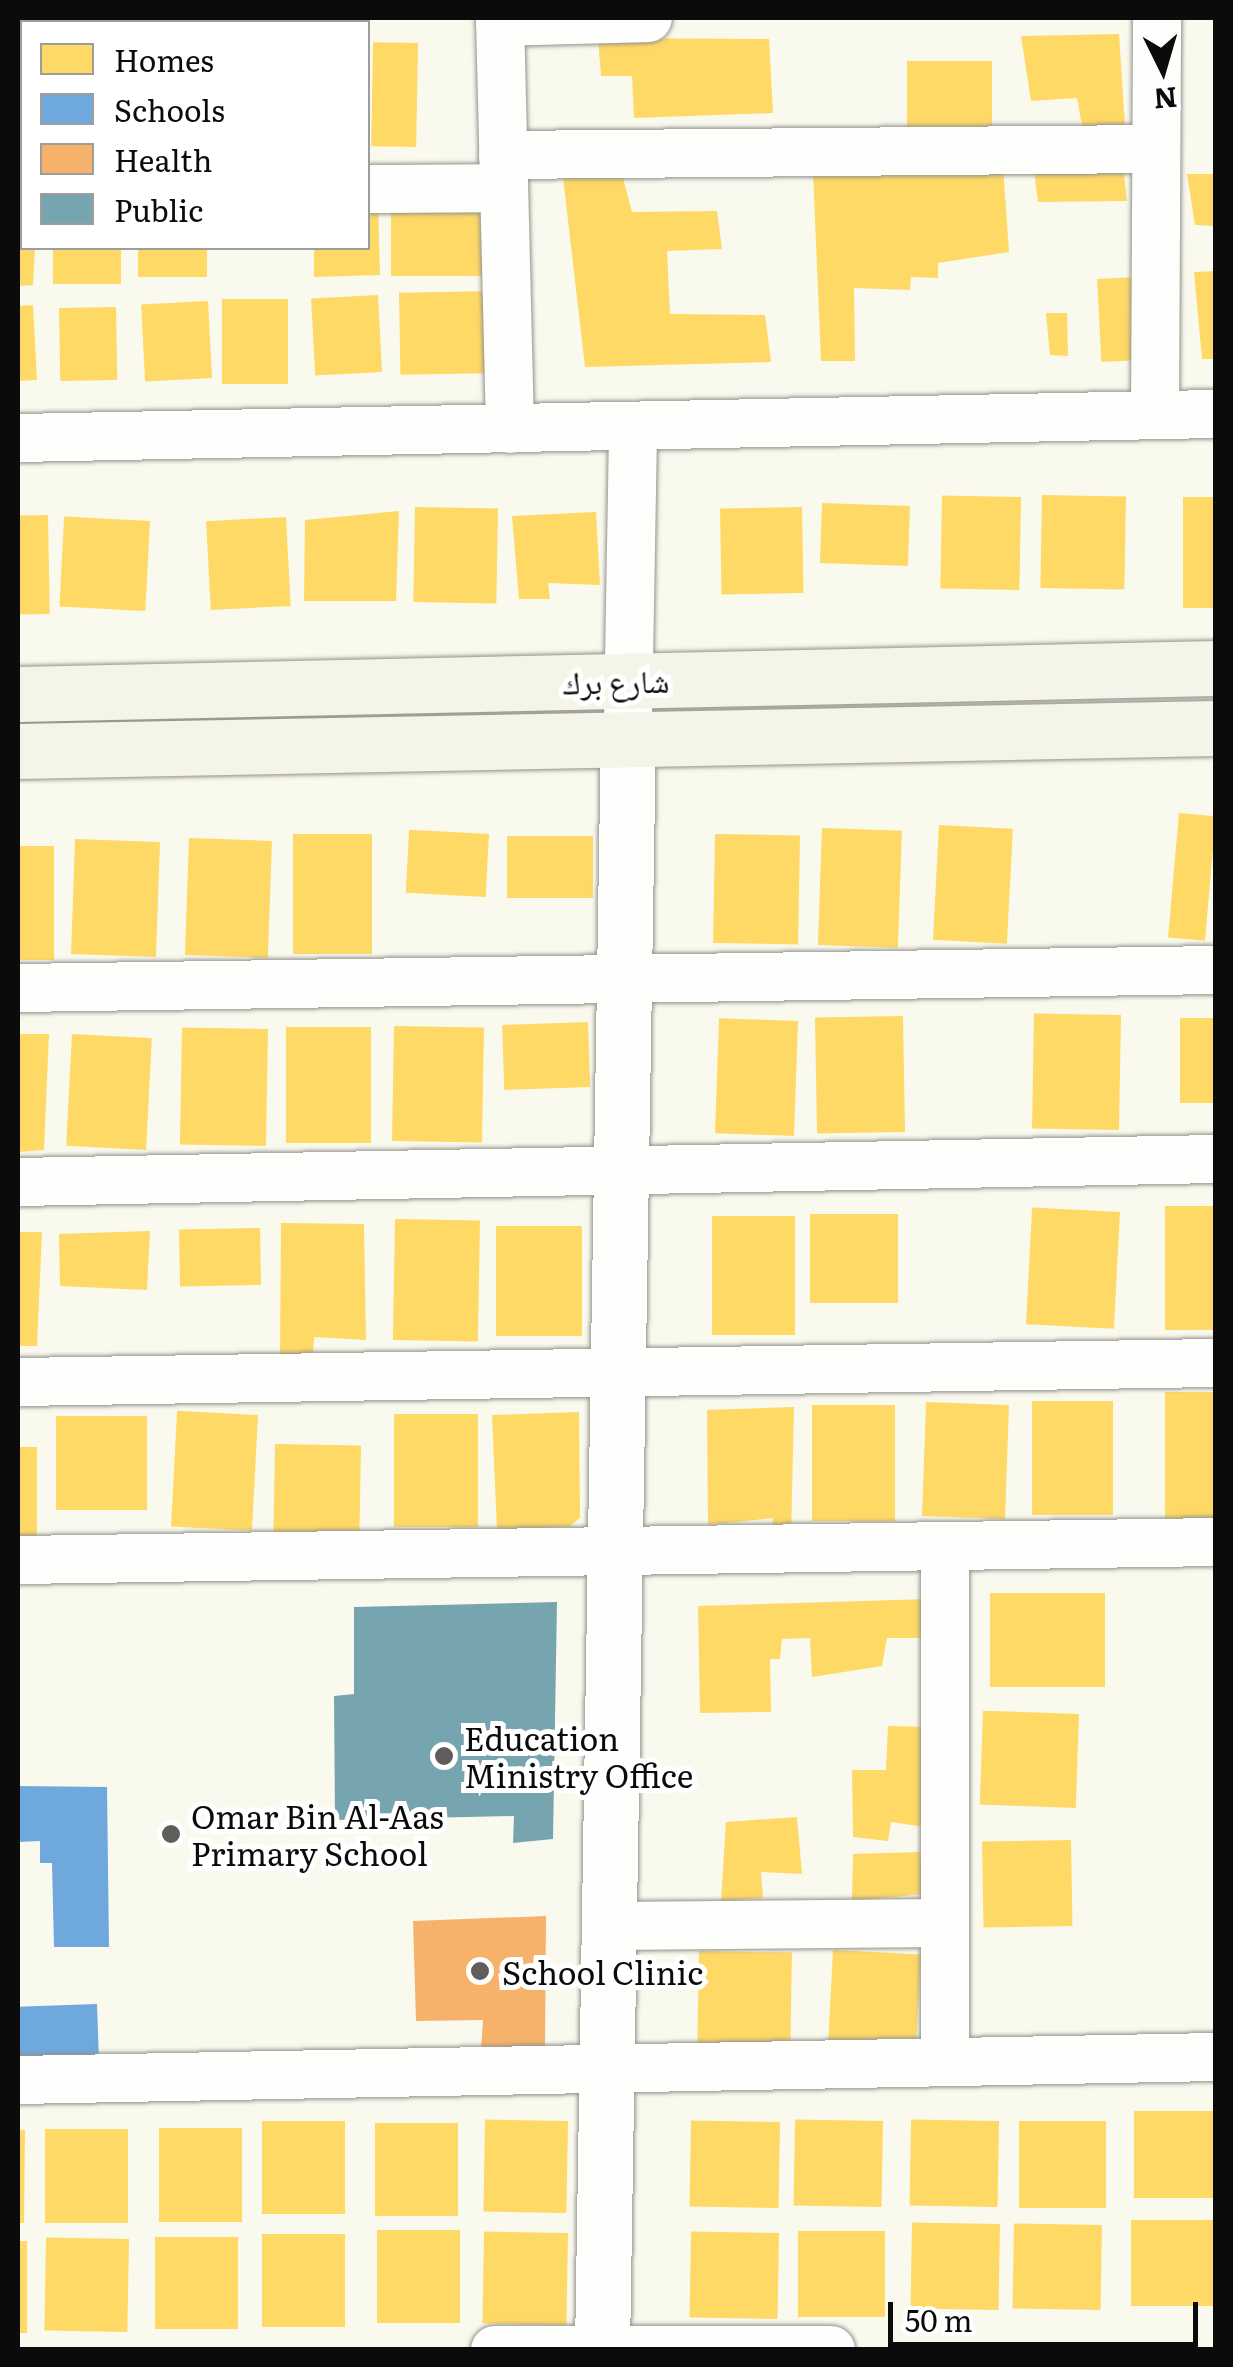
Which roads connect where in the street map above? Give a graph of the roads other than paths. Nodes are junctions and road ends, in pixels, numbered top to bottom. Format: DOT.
graph roads {
  1 [pos="648,18"];
  2 [pos="1157,18"];
  3 [pos="500,20"];
  4 [pos="1156,148"];
  5 [pos="504,172"];
  6 [pos="370,189"];
  7 [pos="1216,414"];
  8 [pos="1155,415"];
  9 [pos="633,427"];
  10 [pos="510,429"];
  11 [pos="18,438"];
  12 [pos="1216,668"];
  13 [pos="628,680"];
  14 [pos="18,694"];
  15 [pos="1216,728"];
  16 [pos="628,739"];
  17 [pos="18,751"];
  18 [pos="1216,970"];
  19 [pos="623,979"];
  20 [pos="18,988"];
  21 [pos="1216,1159"];
  22 [pos="620,1170"];
  23 [pos="18,1182"];
  24 [pos="1216,1363"];
  25 [pos="617,1372"];
  26 [pos="18,1382"];
  27 [pos="1216,1542"];
  28 [pos="944,1547"];
  29 [pos="614,1554"];
  30 [pos="18,1560"];
  31 [pos="944,1923"];
  32 [pos="609,1926"];
  33 [pos="1216,2057"];
  34 [pos="945,2062"];
  35 [pos="606,2068"];
  36 [pos="18,2080"];
  37 [pos="602,2349"];
  38 [pos="496,2350"];
  39 [pos="831,2350"];
  1 -- 3 [label="street"];
  2 -- 4 [label="street"];
  3 -- 5 [label="street"];
  4 -- 5 [label="street"];
  4 -- 8 [label="street"];
  5 -- 6 [label="street"];
  5 -- 10 [label="street"];
  7 -- 8 [label="street"];
  8 -- 9 [label="street"];
  9 -- 10 [label="street"];
  9 -- 13 [label="street"];
  10 -- 11 [label="street"];
  12 -- 13 [label="main road, شارع برك"];
  13 -- 14 [label="main road, شارع برك"];
  13 -- 16 [label="street"];
  15 -- 16 [label="main road, شارع برك"];
  16 -- 17 [label="main road, شارع برك"];
  16 -- 19 [label="street"];
  18 -- 19 [label="street"];
  19 -- 20 [label="street"];
  19 -- 22 [label="street"];
  21 -- 22 [label="street"];
  22 -- 23 [label="street"];
  22 -- 25 [label="street"];
  24 -- 25 [label="street"];
  25 -- 26 [label="street"];
  25 -- 29 [label="street"];
  27 -- 28 [label="street"];
  28 -- 29 [label="street"];
  28 -- 31 [label="street"];
  29 -- 30 [label="street"];
  29 -- 32 [label="street"];
  31 -- 32 [label="street"];
  31 -- 34 [label="street"];
  32 -- 35 [label="street"];
  33 -- 34 [label="street"];
  34 -- 35 [label="street"];
  35 -- 36 [label="street"];
  35 -- 37 [label="street"];
  37 -- 38 [label="street"];
  37 -- 39 [label="street"];
}
